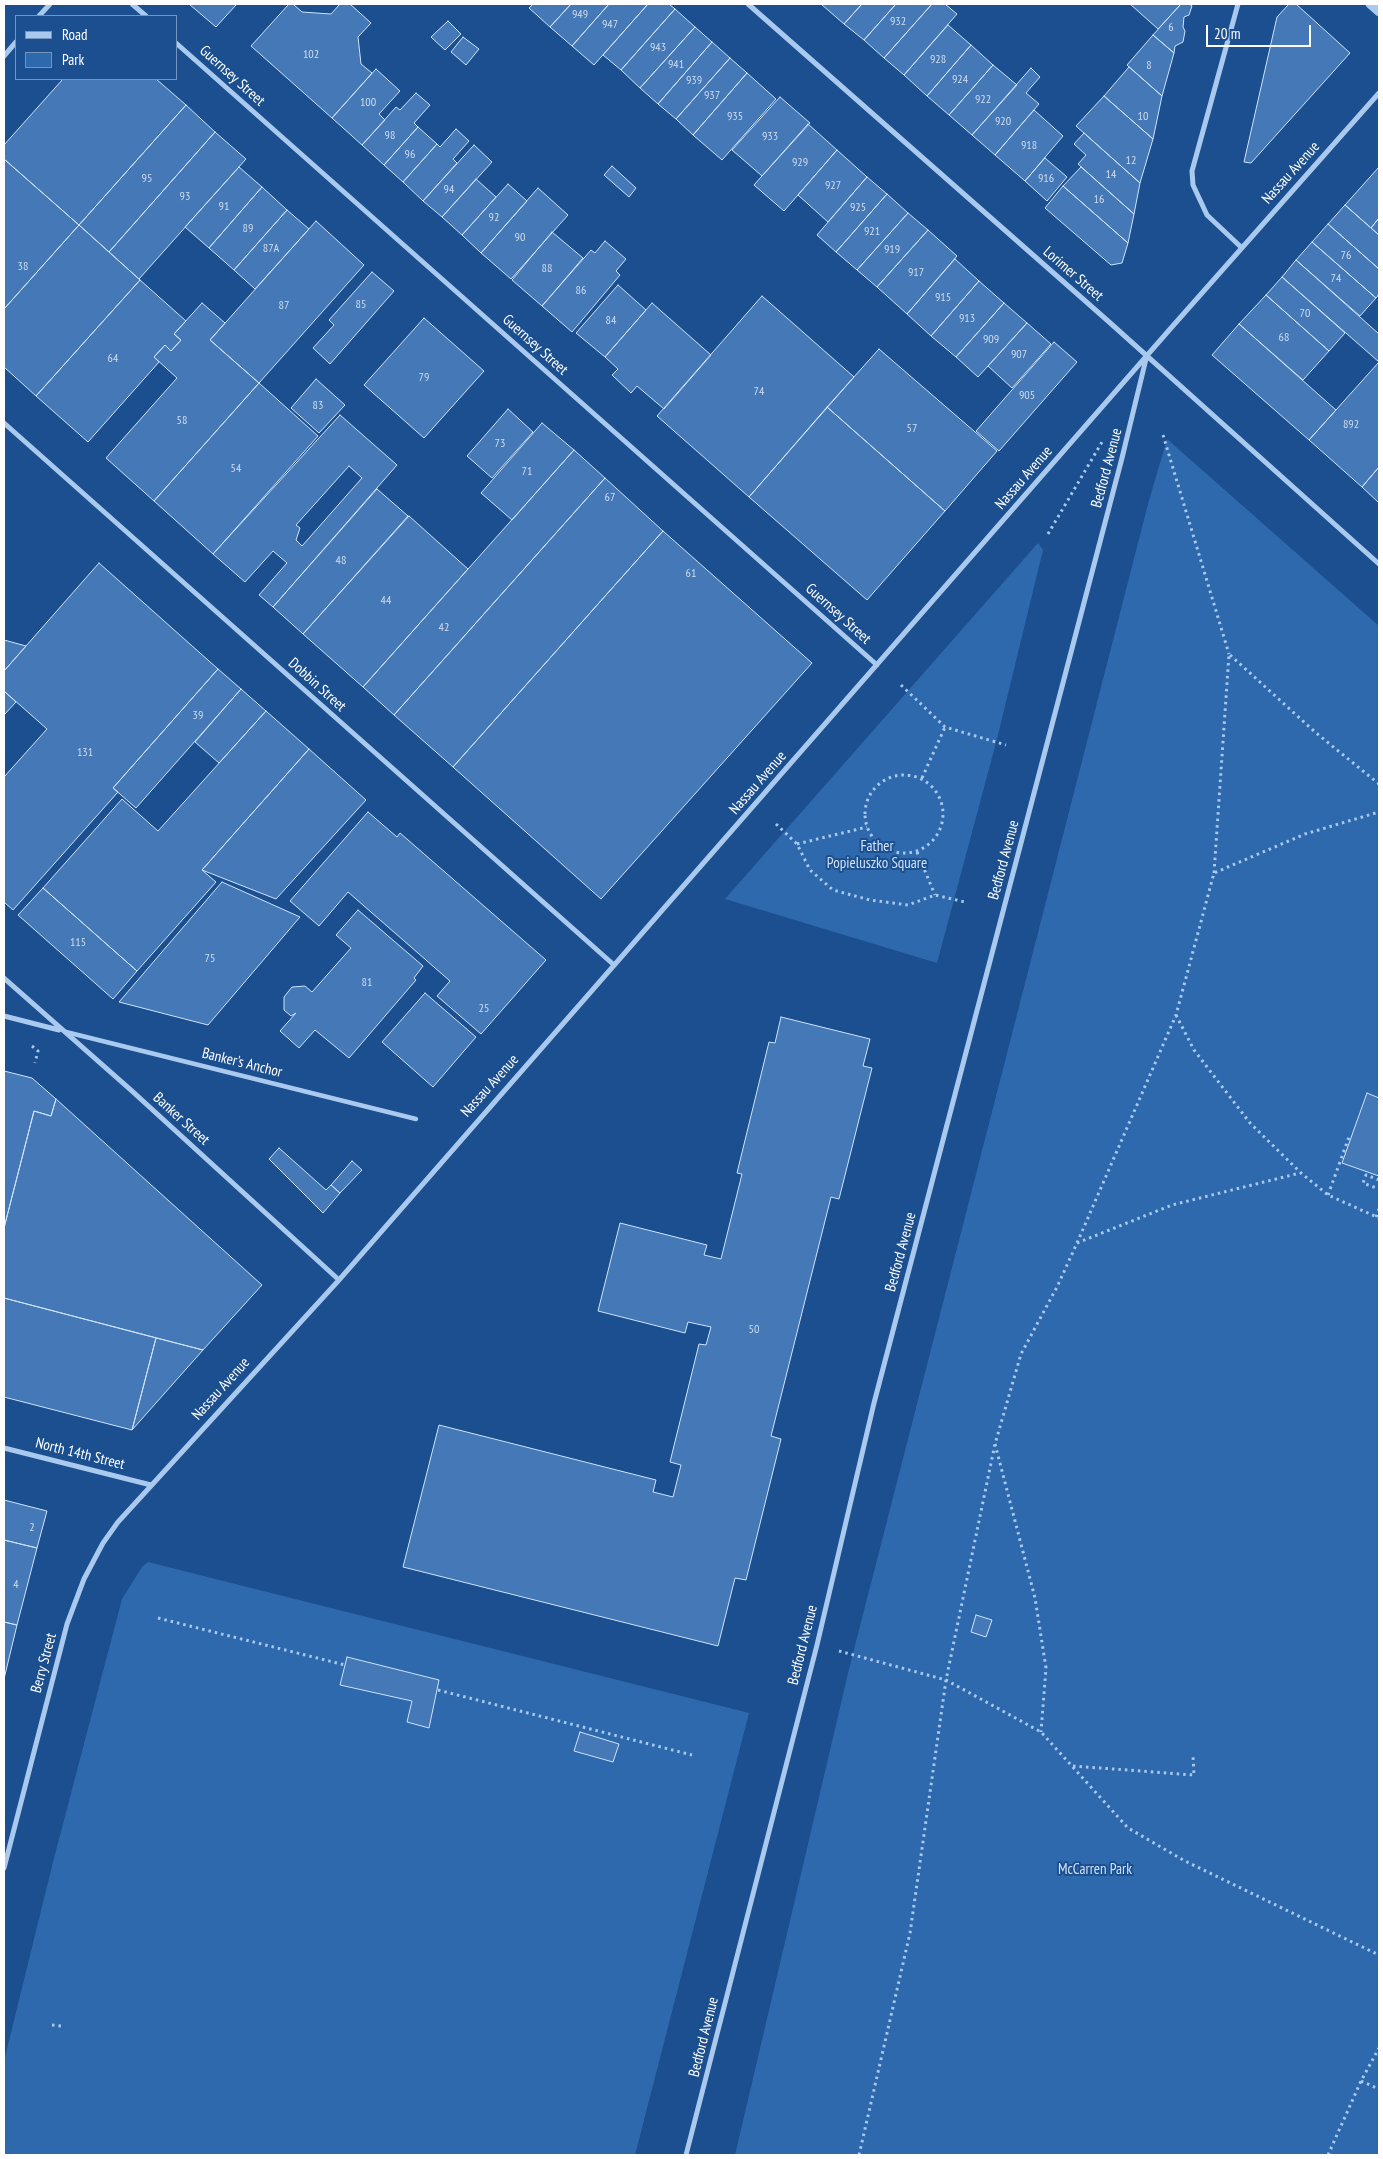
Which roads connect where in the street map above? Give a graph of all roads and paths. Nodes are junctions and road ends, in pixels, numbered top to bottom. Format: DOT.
graph roads {
  1 [pos="50,4"];
  2 [pos="132,4"];
  3 [pos="748,4"];
  4 [pos="1238,4"];
  5 [pos="1370,4"];
  6 [pos="1379,12"];
  7 [pos="40,15"];
  8 [pos="145,15"];
  9 [pos="15,43"];
  10 [pos="178,45"];
  11 [pos="4,56"];
  12 [pos="1379,93"];
  13 [pos="1242,248"];
  14 [pos="1147,356"];
  15 [pos="4,423"];
  16 [pos="1163,435"];
  17 [pos="1105,436"];
  18 [pos="1048,534"];
  19 [pos="1379,564"];
  20 [pos="1229,654"];
  21 [pos="877,665"];
  22 [pos="901,685"];
  23 [pos="945,727"];
  24 [pos="1006,745"];
  25 [pos="922,778"];
  26 [pos="1379,784"];
  27 [pos="1379,812"];
  28 [pos="776,824"];
  29 [pos="866,827"];
  30 [pos="797,844"];
  31 [pos="917,852"];
  32 [pos="1214,873"];
  33 [pos="935,895"];
  34 [pos="965,902"];
  35 [pos="614,965"];
  36 [pos="4,978"];
  37 [pos="1176,1015"];
  38 [pos="4,1016"];
  39 [pos="62,1031"];
  40 [pos="38,1051"];
  41 [pos="35,1063"];
  42 [pos="416,1119"];
  43 [pos="1351,1138"];
  44 [pos="1301,1173"];
  45 [pos="1379,1180"];
  46 [pos="1379,1189"];
  47 [pos="1328,1195"];
  48 [pos="1379,1209"];
  49 [pos="1378,1218"];
  50 [pos="1078,1243"];
  51 [pos="339,1280"];
  52 [pos="995,1444"];
  53 [pos="4,1448"];
  54 [pos="151,1485"];
  55 [pos="158,1618"];
  56 [pos="839,1651"];
  57 [pos="345,1665"];
  58 [pos="946,1680"];
  59 [pos="438,1690"];
  60 [pos="1041,1732"];
  61 [pos="692,1755"];
  62 [pos="1194,1756"];
  63 [pos="1072,1766"];
  64 [pos="4,1868"];
  65 [pos="1379,1955"];
  66 [pos="52,2025"];
  67 [pos="61,2026"];
  68 [pos="1379,2048"];
  69 [pos="1361,2081"];
  70 [pos="1379,2089"];
  71 [pos="686,2155"];
  72 [pos="859,2155"];
  73 [pos="1328,2155"];
  1 -- 7 [label="street"];
  2 -- 8 [label="street"];
  3 -- 14 [label="street, Lorimer Street"];
  4 -- 13 [label="street"];
  5 -- 6 [label="street"];
  9 -- 11 [label="street"];
  10 -- 21 [label="street, Guernsey Street"];
  12 -- 13 [label="street, Nassau Avenue"];
  13 -- 14 [label="street, Nassau Avenue"];
  14 -- 19 [label="street, Lorimer Street"];
  14 -- 21 [label="street, Nassau Avenue"];
  14 -- 71 [label="street, Bedford Avenue"];
  15 -- 35 [label="street, Dobbin Street"];
  16 -- 20 [label="path"];
  17 -- 18 [label="path"];
  20 -- 26 [label="path"];
  20 -- 32 [label="path"];
  21 -- 35 [label="street, Nassau Avenue"];
  22 -- 23 [label="path"];
  23 -- 24 [label="path"];
  23 -- 25 [label="path"];
  25 -- 29 [label="path"];
  25 -- 31 [label="path"];
  27 -- 32 [label="path"];
  28 -- 30 [label="path"];
  29 -- 30 [label="path"];
  29 -- 31 [label="path"];
  30 -- 33 [label="path"];
  31 -- 33 [label="path"];
  32 -- 37 [label="path"];
  33 -- 34 [label="path"];
  35 -- 51 [label="street, Nassau Avenue"];
  36 -- 39 [label="street, Banker Street"];
  37 -- 44 [label="path"];
  37 -- 50 [label="path"];
  38 -- 39 [label="street"];
  39 -- 42 [label="street, Banker's Anchor"];
  39 -- 51 [label="street, Banker Street"];
  40 -- 41 [label="path"];
  43 -- 47 [label="path"];
  44 -- 47 [label="path"];
  44 -- 50 [label="path"];
  45 -- 46 [label="path"];
  47 -- 49 [label="path"];
  48 -- 49 [label="path"];
  50 -- 52 [label="path"];
  51 -- 54 [label="street, Nassau Avenue"];
  52 -- 58 [label="path"];
  52 -- 60 [label="path"];
  53 -- 54 [label="street, North 14th Street"];
  54 -- 64 [label="street, Berry Street"];
  55 -- 57 [label="path"];
  56 -- 58 [label="path"];
  58 -- 60 [label="path"];
  58 -- 72 [label="path"];
  59 -- 61 [label="path"];
  60 -- 63 [label="path"];
  62 -- 63 [label="path"];
  63 -- 65 [label="path"];
  66 -- 67 [label="path"];
  68 -- 69 [label="path"];
  69 -- 70 [label="path"];
  69 -- 73 [label="path"];
}
